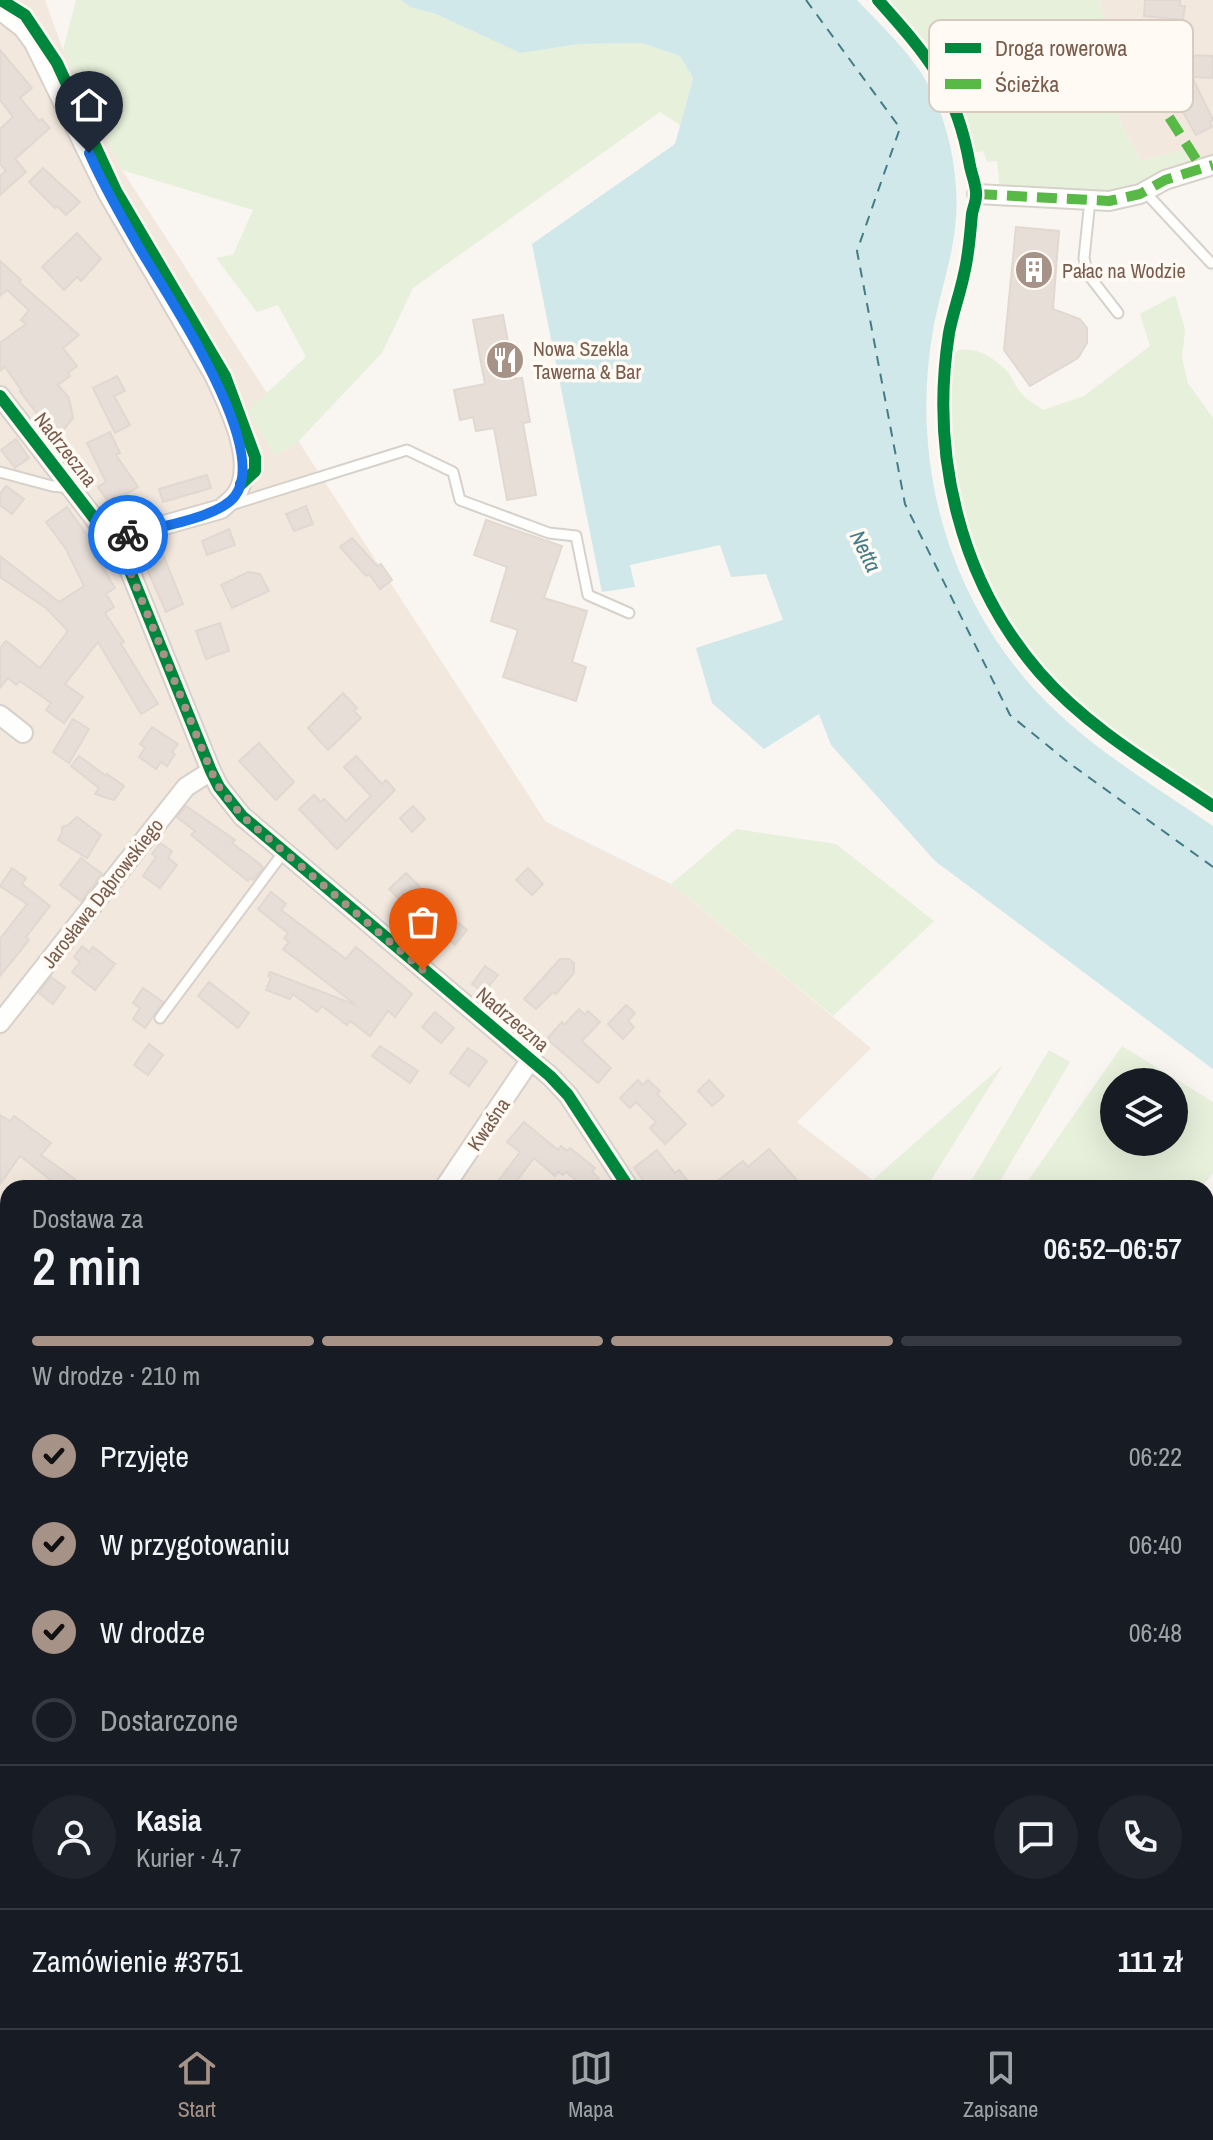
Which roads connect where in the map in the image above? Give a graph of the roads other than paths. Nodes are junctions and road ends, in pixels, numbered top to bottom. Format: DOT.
graph roads {
  1 [pos="0,10"];
  2 [pos="1213,165"];
  3 [pos="1145,192"];
  4 [pos="977,194"];
  5 [pos="1090,200"];
  6 [pos="1213,262"];
  7 [pos="1118,313"];
  8 [pos="0,396"];
  9 [pos="0,472"];
  10 [pos="71,488"];
  11 [pos="221,509"];
  12 [pos="111,540"];
  13 [pos="629,613"];
  14 [pos="0,715"];
  15 [pos="23,733"];
  16 [pos="211,771"];
  17 [pos="283,853"];
  18 [pos="160,1018"];
  19 [pos="1,1021"];
  20 [pos="531,1059"];
  21 [pos="449,1180"];
  22 [pos="624,1180"];
  1 -- 11 [label="street"];
  2 -- 3 [label="street"];
  3 -- 5 [label="street"];
  3 -- 6 [label="lane"];
  4 -- 5 [label="street"];
  5 -- 7 [label="lane"];
  8 -- 10 [label="street, Nadrzeczna"];
  9 -- 10 [label="lane"];
  10 -- 12 [label="street, Nadrzeczna"];
  11 -- 12 [label="street"];
  11 -- 13 [label="lane"];
  12 -- 16 [label="street, Nadrzeczna"];
  14 -- 15 [label="street"];
  16 -- 17 [label="street, Nadrzeczna"];
  16 -- 19 [label="street, Jarosława Dąbrowskiego"];
  17 -- 18 [label="lane"];
  17 -- 20 [label="street, Nadrzeczna"];
  20 -- 21 [label="street, Kwaśna"];
  20 -- 22 [label="street, Nadrzeczna"];
}
